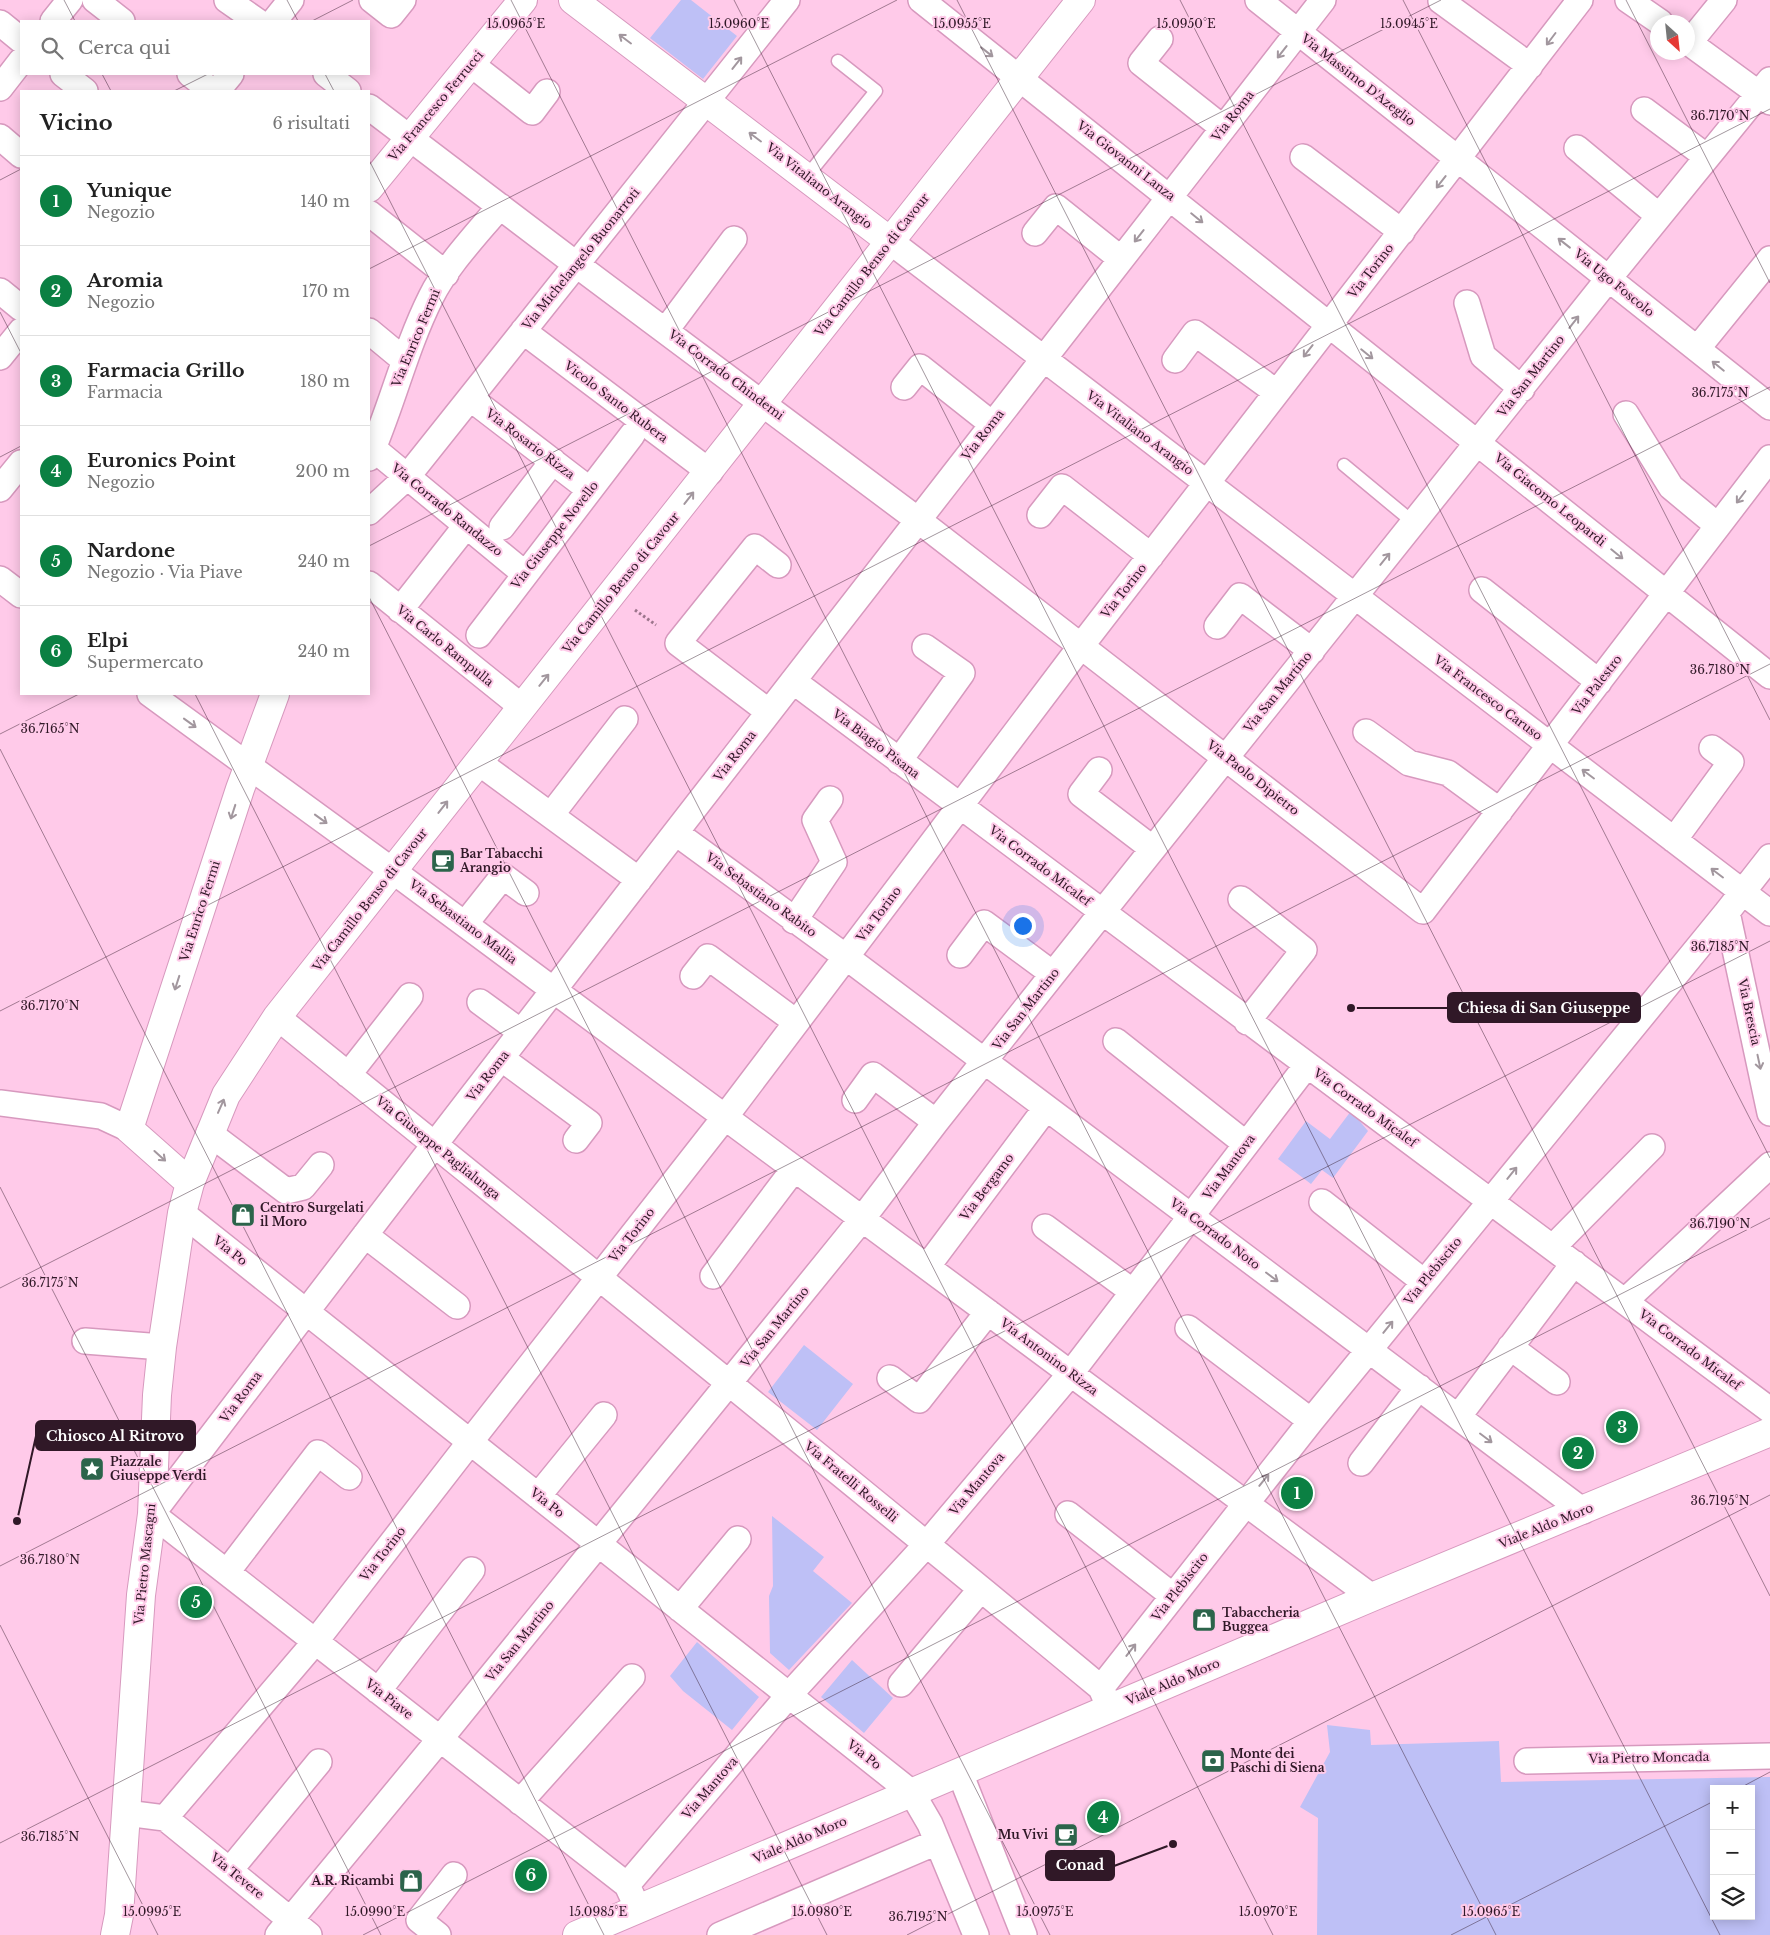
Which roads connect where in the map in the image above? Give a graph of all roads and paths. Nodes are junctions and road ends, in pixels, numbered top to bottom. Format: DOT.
graph roads {
  1 [pos="70,0"];
  2 [pos="95,0"];
  3 [pos="227,0"];
  4 [pos="291,0"];
  5 [pos="372,0"];
  6 [pos="403,0"];
  7 [pos="523,0"];
  8 [pos="574,0"];
  9 [pos="787,0"];
  10 [pos="1081,0"];
  11 [pos="1258,0"];
  12 [pos="1323,0"];
  13 [pos="1580,0"];
  14 [pos="1628,0"];
  15 [pos="1724,0"];
  16 [pos="1441,1"];
  17 [pos="932,3"];
  18 [pos="1650,15"];
  19 [pos="53,20"];
  20 [pos="121,20"];
  21 [pos="255,20"];
  22 [pos="275,20"];
  23 [pos="0,23"];
  24 [pos="1298,32"];
  25 [pos="1695,35"];
  26 [pos="20,39"];
  27 [pos="1160,39"];
  28 [pos="1695,47"];
  29 [pos="20,61"];
  30 [pos="838,61"];
  31 [pos="471,64"];
  32 [pos="1530,66"];
  33 [pos="64,75"];
  34 [pos="191,75"];
  35 [pos="230,75"];
  36 [pos="327,75"];
  37 [pos="1020,78"];
  38 [pos="0,88"];
  39 [pos="84,90"];
  40 [pos="211,90"];
  41 [pos="218,90"];
  42 [pos="347,90"];
  43 [pos="547,92"];
  44 [pos="1766,92"];
  45 [pos="707,101"];
  46 [pos="370,108"];
  47 [pos="1644,110"];
  48 [pos="1223,128"];
  49 [pos="0,137"];
  50 [pos="409,138"];
  51 [pos="1577,148"];
  52 [pos="20,154"];
  53 [pos="1303,157"];
  54 [pos="1707,157"];
  55 [pos="1458,159"];
  56 [pos="807,176"];
  57 [pos="370,187"];
  58 [pos="1170,196"];
  59 [pos="500,206"];
  60 [pos="370,214"];
  61 [pos="1659,216"];
  62 [pos="1402,232"];
  63 [pos="1034,233"];
  64 [pos="734,239"];
  65 [pos="891,242"];
  66 [pos="1121,259"];
  67 [pos="1770,259"];
  68 [pos="577,265"];
  69 [pos="446,274"];
  70 [pos="1608,278"];
  71 [pos="0,291"];
  72 [pos="1467,303"];
  73 [pos="20,307"];
  74 [pos="1329,324"];
  75 [pos="666,330"];
  76 [pos="370,332"];
  77 [pos="523,332"];
  78 [pos="20,333"];
  79 [pos="1697,349"];
  80 [pos="0,357"];
  81 [pos="1043,358"];
  82 [pos="404,360"];
  83 [pos="1175,360"];
  84 [pos="904,387"];
  85 [pos="1522,389"];
  86 [pos="1276,392"];
  87 [pos="470,398"];
  88 [pos="764,403"];
  89 [pos="1770,408"];
  90 [pos="1626,414"];
  91 [pos="992,424"];
  92 [pos="632,436"];
  93 [pos="1478,443"];
  94 [pos="370,451"];
  95 [pos="1770,458"];
  96 [pos="553,461"];
  97 [pos="20,464"];
  98 [pos="1344,465"];
  99 [pos="710,472"];
  100 [pos="407,477"];
  101 [pos="1206,483"];
  102 [pos="0,488"];
  103 [pos="590,490"];
  104 [pos="370,511"];
  105 [pos="1040,515"];
  106 [pos="918,520"];
  107 [pos="1414,523"];
  108 [pos="466,526"];
  109 [pos="502,526"];
  110 [pos="1718,526"];
  111 [pos="1151,556"];
  112 [pos="778,565"];
  113 [pos="525,574"];
  114 [pos="0,579"];
  115 [pos="370,585"];
  116 [pos="1482,590"];
  117 [pos="613,593"];
  118 [pos="20,594"];
  119 [pos="1667,594"];
  120 [pos="1355,596"];
  121 [pos="400,610"];
  122 [pos="1217,626"];
  123 [pos="478,635"];
  124 [pos="678,642"];
  125 [pos="1081,646"];
  126 [pos="925,647"];
  127 [pos="1312,650"];
  128 [pos="1770,676"];
  129 [pos="793,681"];
  130 [pos="1599,682"];
  131 [pos="151,695"];
  132 [pos="275,695"];
  133 [pos="522,707"];
  134 [pos="769,712"];
  135 [pos="625,719"];
  136 [pos="1366,732"];
  137 [pos="1550,746"];
  138 [pos="1712,748"];
  139 [pos="1226,757"];
  140 [pos="899,761"];
  141 [pos="478,762"];
  142 [pos="249,766"];
  143 [pos="1099,770"];
  144 [pos="830,799"];
  145 [pos="960,806"];
  146 [pos="1500,811"];
  147 [pos="551,816"];
  148 [pos="676,833"];
  149 [pos="1674,840"];
  150 [pos="1153,849"];
  151 [pos="1770,857"];
  152 [pos="393,871"];
  153 [pos="639,880"];
  154 [pos="1743,892"];
  155 [pos="526,893"];
  156 [pos="1241,900"];
  157 [pos="1424,911"];
  158 [pos="1103,912"];
  159 [pos="1727,912"];
  160 [pos="1770,913"];
  161 [pos="794,920"];
  162 [pos="464,924"];
  163 [pos="960,955"];
  164 [pos="846,957"];
  165 [pos="1053,974"];
  166 [pos="693,976"];
  167 [pos="554,990"];
  168 [pos="410,996"];
  169 [pos="480,1002"];
  170 [pos="277,1017"];
  171 [pos="796,1022"];
  172 [pos="1247,1022"];
  173 [pos="521,1032"];
  174 [pos="1116,1041"];
  175 [pos="502,1058"];
  176 [pos="984,1061"];
  177 [pos="1307,1065"];
  178 [pos="348,1074"];
  179 [pos="855,1100"];
  180 [pos="0,1103"];
  181 [pos="1046,1108"];
  182 [pos="1770,1113"];
  183 [pos="725,1117"];
  184 [pos="936,1122"];
  185 [pos="129,1129"];
  186 [pos="209,1133"];
  187 [pos="576,1140"];
  188 [pos="1246,1144"];
  189 [pos="434,1145"];
  190 [pos="1652,1147"];
  191 [pos="321,1165"];
  192 [pos="1770,1165"];
  193 [pos="794,1168"];
  194 [pos="190,1183"];
  195 [pos="1490,1200"];
  196 [pos="1322,1202"];
  197 [pos="182,1214"];
  198 [pos="1191,1216"];
  199 [pos="862,1219"];
  200 [pos="1045,1227"];
  201 [pos="366,1235"];
  202 [pos="1553,1247"];
  203 [pos="1574,1263"];
  204 [pos="927,1267"];
  205 [pos="713,1276"];
  206 [pos="598,1278"];
  207 [pos="1424,1282"];
  208 [pos="1134,1292"];
  209 [pos="1625,1301"];
  210 [pos="457,1306"];
  211 [pos="306,1311"];
  212 [pos="988,1312"];
  213 [pos="1188,1328"];
  214 [pos="85,1341"];
  215 [pos="162,1347"];
  216 [pos="1510,1348"];
  217 [pos="1369,1350"];
  218 [pos="1070,1373"];
  219 [pos="890,1378"];
  220 [pos="730,1382"];
  221 [pos="1557,1382"];
  222 [pos="1418,1387"];
  223 [pos="1770,1410"];
  224 [pos="604,1416"];
  225 [pos="1458,1417"];
  226 [pos="1311,1421"];
  227 [pos="1770,1432"];
  228 [pos="470,1442"];
  229 [pos="1361,1464"];
  230 [pos="349,1477"];
  231 [pos="538,1496"];
  232 [pos="1246,1503"];
  233 [pos="1583,1511"];
  234 [pos="152,1514"];
  235 [pos="1068,1514"];
  236 [pos="738,1540"];
  237 [pos="598,1544"];
  238 [pos="926,1545"];
  239 [pos="472,1570"];
  240 [pos="227,1572"];
  241 [pos="981,1589"];
  242 [pos="1173,1596"];
  243 [pos="1372,1597"];
  244 [pos="680,1609"];
  245 [pos="315,1642"];
  246 [pos="632,1677"];
  247 [pos="901,1684"];
  248 [pos="378,1691"];
  249 [pos="790,1695"];
  250 [pos="1106,1699"];
  251 [pos="440,1739"];
  252 [pos="1770,1756"];
  253 [pos="1528,1761"];
  254 [pos="319,1762"];
  255 [pos="960,1773"];
  256 [pos="912,1792"];
  257 [pos="520,1802"];
  258 [pos="126,1813"];
  259 [pos="165,1818"];
  260 [pos="937,1842"];
  261 [pos="230,1870"];
  262 [pos="454,1875"];
  263 [pos="632,1897"];
  264 [pos="119,1928"];
  265 [pos="292,1930"];
  266 [pos="438,1935"];
  267 [pos="577,1935"];
  268 [pos="720,1935"];
  269 [pos="976,1935"];
  270 [pos="1024,1935"];
  1 -- 19 [label="street"];
  2 -- 20 [label="street"];
  3 -- 21 [label="street"];
  4 -- 22 [label="street"];
  5 -- 6 [label="street"];
  7 -- 31 [label="street, Via Francesco Ferrucci"];
  45 -- 8 [label="street, Via Vitaliano Arangio, one-way"];
  45 -- 9 [label="street, Via Michelangelo Buonarroti, one-way"];
  10 -- 37 [label="street, Via Camillo Benso di Cavour"];
  11 -- 24 [label="street, Via Massimo D'Azeglio"];
  12 -- 24 [label="street, Via Roma"];
  13 -- 32 [label="street, Via Torino, one-way"];
  14 -- 18 [label="street"];
  15 -- 25 [label="street"];
  16 -- 32 [label="street"];
  17 -- 37 [label="street, Via Giovanni Lanza, one-way"];
  23 -- 26 [label="street"];
  24 -- 48 [label="street, Via Roma, one-way"];
  24 -- 55 [label="street, Via Massimo D'Azeglio"];
  27 -- 48 [label="street"];
  28 -- 44 [label="street"];
  29 -- 38 [label="street"];
  30 -- 56 [label="lane"];
  31 -- 43 [label="street"];
  31 -- 50 [label="street, Via Francesco Ferrucci"];
  32 -- 55 [label="street, Via Torino"];
  33 -- 39 [label="street"];
  34 -- 40 [label="street"];
  35 -- 41 [label="street"];
  36 -- 42 [label="street"];
  37 -- 58 [label="street, Via Giovanni Lanza"];
  37 -- 65 [label="street, Via Camillo Benso di Cavour"];
  44 -- 54 [label="street, Via San Martino"];
  56 -- 45 [label="street, Via Vitaliano Arangio, one-way"];
  45 -- 68 [label="street, Via Michelangelo Buonarroti"];
  46 -- 50 [label="street, Via Corrado Chindemi"];
  47 -- 54 [label="street"];
  48 -- 58 [label="street, Via Roma"];
  49 -- 52 [label="street"];
  50 -- 57 [label="street, Via Francesco Ferrucci"];
  50 -- 59 [label="street, Via Corrado Chindemi"];
  51 -- 61 [label="street"];
  53 -- 62 [label="street"];
  54 -- 61 [label="street, Via San Martino"];
  55 -- 62 [label="street, Via Torino, one-way"];
  70 -- 55 [label="street, Via Ugo Foscolo, one-way"];
  56 -- 65 [label="street, Via Vitaliano Arangio"];
  58 -- 66 [label="street, Via Roma, one-way"];
  58 -- 74 [label="street, Via Giovanni Lanza, one-way"];
  59 -- 68 [label="street, Via Corrado Chindemi"];
  59 -- 69 [label="street, Via Enrico Fermi"];
  60 -- 69 [label="street"];
  61 -- 70 [label="street, Via San Martino"];
  62 -- 74 [label="street, Via Torino"];
  63 -- 66 [label="street"];
  64 -- 75 [label="street"];
  65 -- 81 [label="street, Via Vitaliano Arangio"];
  65 -- 88 [label="street, Via Camillo Benso di Cavour"];
  66 -- 81 [label="street, Via Roma"];
  67 -- 79 [label="street"];
  68 -- 75 [label="street, Via Corrado Chindemi"];
  68 -- 77 [label="street, Via Michelangelo Buonarroti"];
  69 -- 82 [label="street, Via Enrico Fermi"];
  70 -- 79 [label="street, Via Ugo Foscolo"];
  85 -- 70 [label="street, Via San Martino, one-way"];
  71 -- 73 [label="street"];
  72 -- 85 [label="street"];
  74 -- 86 [label="street, Via Torino, one-way"];
  74 -- 93 [label="street, Via Giacomo Leopardi, one-way"];
  75 -- 88 [label="street, Via Corrado Chindemi"];
  76 -- 82 [label="street"];
  77 -- 87 [label="street, Via Michelangelo Buonarroti"];
  77 -- 99 [label="street, Vicolo Santo Rubera"];
  78 -- 80 [label="street"];
  89 -- 79 [label="street, Via Ugo Foscolo, one-way"];
  81 -- 91 [label="street, Via Roma"];
  81 -- 101 [label="street, Via Vitaliano Arangio"];
  82 -- 94 [label="street, Via Enrico Fermi"];
  83 -- 86 [label="street"];
  84 -- 91 [label="street"];
  85 -- 93 [label="street, Via San Martino"];
  86 -- 101 [label="street, Via Torino"];
  87 -- 96 [label="street, Via Rosario Rizza"];
  87 -- 100 [label="street, Via Michelangelo Buonarroti"];
  88 -- 99 [label="street, Via Camillo Benso di Cavour"];
  88 -- 106 [label="street, Via Corrado Chindemi"];
  90 -- 110 [label="street"];
  91 -- 106 [label="street, Via Roma"];
  92 -- 103 [label="street, Via Giuseppe Novello"];
  93 -- 107 [label="street, Via San Martino"];
  93 -- 119 [label="street, Via Giacomo Leopardi, one-way"];
  94 -- 100 [label="street, Via Corrado Randazzo"];
  95 -- 110 [label="street, Via Palestro, one-way"];
  96 -- 103 [label="street, Via Rosario Rizza"];
  96 -- 109 [label="street"];
  97 -- 102 [label="street"];
  98 -- 107 [label="lane"];
  117 -- 99 [label="street, Via Camillo Benso di Cavour, one-way"];
  100 -- 104 [label="street, Via Michelangelo Buonarroti"];
  100 -- 108 [label="street, Via Corrado Randazzo"];
  101 -- 111 [label="street, Via Torino"];
  101 -- 120 [label="street, Via Francesco Caruso"];
  103 -- 113 [label="street, Via Giuseppe Novello"];
  105 -- 111 [label="street"];
  106 -- 125 [label="street, Via Corrado Chindemi"];
  106 -- 129 [label="street, Via Roma"];
  120 -- 107 [label="street, Via San Martino, one-way"];
  108 -- 113 [label="street, Via Corrado Randazzo"];
  108 -- 121 [label="street"];
  110 -- 119 [label="street, Via Palestro"];
  111 -- 125 [label="street, Via Torino"];
  112 -- 124 [label="street"];
  113 -- 123 [label="street, Via Giuseppe Novello"];
  114 -- 118 [label="street"];
  115 -- 121 [label="street, Via Carlo Rampulla"];
  116 -- 130 [label="street"];
  117 -- 124 [label="path"];
  133 -- 117 [label="street, Via Camillo Benso di Cavour, one-way"];
  119 -- 128 [label="street, Via Giacomo Leopardi"];
  119 -- 130 [label="street, Via Palestro"];
  120 -- 127 [label="street, Via San Martino"];
  120 -- 137 [label="street, Via Francesco Caruso"];
  121 -- 133 [label="street, Via Carlo Rampulla"];
  122 -- 127 [label="street"];
  124 -- 134 [label="street"];
  125 -- 139 [label="street, Via Paolo Dipietro"];
  125 -- 145 [label="street, Via Torino"];
  126 -- 140 [label="street"];
  127 -- 139 [label="street, Via San Martino"];
  129 -- 134 [label="street, Via Roma"];
  129 -- 140 [label="street, Via Biagio Pisana"];
  130 -- 137 [label="street, Via Palestro"];
  131 -- 142 [label="street, Via Sebastiano Mallia, one-way"];
  132 -- 142 [label="street, Via Enrico Fermi"];
  133 -- 141 [label="street, Via Camillo Benso di Cavour"];
  134 -- 148 [label="street, Via Roma"];
  135 -- 147 [label="street"];
  136 -- 146 [label="street"];
  137 -- 146 [label="street, Via Palestro"];
  149 -- 137 [label="street, Via Francesco Caruso, one-way"];
  138 -- 149 [label="street"];
  139 -- 150 [label="street, Via San Martino"];
  139 -- 157 [label="street, Via Paolo Dipietro"];
  140 -- 145 [label="street, Via Biagio Pisana"];
  141 -- 147 [label="street"];
  152 -- 141 [label="street, Via Camillo Benso di Cavour, one-way"];
  142 -- 152 [label="street, Via Sebastiano Mallia, one-way"];
  142 -- 185 [label="street, Via Enrico Fermi, one-way"];
  143 -- 150 [label="street"];
  144 -- 161 [label="street"];
  145 -- 158 [label="street, Via Corrado Micalef"];
  145 -- 164 [label="street, Via Torino"];
  146 -- 157 [label="street, Via Palestro"];
  147 -- 153 [label="street"];
  148 -- 153 [label="street, Via Roma"];
  148 -- 161 [label="street, Via Sebastiano Rabito"];
  154 -- 149 [label="street, Via Francesco Caruso, one-way"];
  150 -- 158 [label="street, Via San Martino"];
  151 -- 154 [label="street, Via Plebiscito"];
  152 -- 162 [label="street, Via Sebastiano Mallia"];
  152 -- 170 [label="street, Via Camillo Benso di Cavour"];
  153 -- 167 [label="street, Via Roma"];
  154 -- 159 [label="street, Via Plebiscito"];
  154 -- 160 [label="street, Via Francesco Caruso"];
  155 -- 162 [label="street"];
  156 -- 172 [label="street"];
  158 -- 165 [label="street, Via San Martino"];
  158 -- 172 [label="street, Via Corrado Micalef"];
  159 -- 182 [label="street, Via Brescia, one-way"];
  195 -- 159 [label="street, Via Plebiscito, one-way"];
  161 -- 164 [label="street, Via Sebastiano Rabito"];
  162 -- 167 [label="street, Via Sebastiano Mallia"];
  163 -- 165 [label="street"];
  164 -- 171 [label="street, Via Torino"];
  164 -- 176 [label="street, Via Corrado Noto"];
  165 -- 176 [label="street, Via San Martino"];
  166 -- 171 [label="street"];
  167 -- 173 [label="street, Via Roma"];
  167 -- 183 [label="street, Via Sebastiano Mallia"];
  168 -- 178 [label="street"];
  169 -- 173 [label="street"];
  170 -- 178 [label="street, Via Giuseppe Paglialunga"];
  186 -- 170 [label="street, Via Camillo Benso di Cavour, one-way"];
  171 -- 183 [label="street, Via Torino"];
  172 -- 177 [label="street, Via Corrado Micalef"];
  173 -- 175 [label="street, Via Roma"];
  174 -- 188 [label="street"];
  175 -- 187 [label="street"];
  175 -- 189 [label="street, Via Roma"];
  176 -- 181 [label="street, Via Corrado Noto"];
  176 -- 184 [label="street, Via San Martino"];
  177 -- 188 [label="street, Via Mantova"];
  177 -- 195 [label="street, Via Corrado Micalef"];
  178 -- 189 [label="street, Via Giuseppe Paglialunga"];
  179 -- 184 [label="street"];
  180 -- 185 [label="street"];
  181 -- 198 [label="street, Via Corrado Noto"];
  181 -- 204 [label="street, Via Bergamo"];
  183 -- 193 [label="street, Via Antonino Rizza"];
  183 -- 206 [label="street, Via Torino"];
  184 -- 199 [label="street, Via San Martino"];
  185 -- 194 [label="street, one-way"];
  186 -- 191 [label="street"];
  186 -- 194 [label="street, Via Camillo Benso di Cavour"];
  188 -- 198 [label="street, Via Mantova"];
  189 -- 201 [label="street, Via Roma"];
  189 -- 206 [label="street, Via Giuseppe Paglialunga"];
  190 -- 202 [label="street"];
  192 -- 209 [label="street"];
  193 -- 199 [label="street, Via Antonino Rizza"];
  193 -- 205 [label="street"];
  194 -- 197 [label="street, Via Camillo Benso di Cavour"];
  195 -- 202 [label="street, Via Corrado Micalef"];
  195 -- 207 [label="street, Via Plebiscito"];
  196 -- 207 [label="street"];
  197 -- 211 [label="street, Via Po"];
  197 -- 215 [label="street, Via Pietro Mascagni"];
  198 -- 208 [label="street, Via Mantova"];
  198 -- 217 [label="street, Via Corrado Noto, one-way"];
  199 -- 204 [label="street, Via Antonino Rizza"];
  199 -- 220 [label="street, Via San Martino"];
  200 -- 208 [label="street"];
  201 -- 210 [label="street"];
  201 -- 211 [label="street, Via Roma"];
  202 -- 203 [label="street, Via Corrado Micalef"];
  203 -- 209 [label="street, Via Corrado Micalef"];
  203 -- 216 [label="street"];
  204 -- 212 [label="street, Via Antonino Rizza"];
  206 -- 220 [label="street, Via Fratelli Rosselli"];
  206 -- 228 [label="street, Via Torino"];
  217 -- 207 [label="street, Via Plebiscito, one-way"];
  208 -- 218 [label="street, Via Mantova"];
  209 -- 223 [label="street, Via Corrado Micalef"];
  211 -- 228 [label="street, Via Po"];
  211 -- 234 [label="street, Via Roma"];
  212 -- 218 [label="street, Via Antonino Rizza"];
  212 -- 219 [label="street"];
  213 -- 226 [label="street"];
  214 -- 215 [label="street"];
  215 -- 234 [label="street, Via Pietro Mascagni"];
  216 -- 221 [label="street"];
  216 -- 225 [label="street"];
  217 -- 222 [label="street, Via Corrado Noto"];
  217 -- 226 [label="street, Via Plebiscito"];
  218 -- 232 [label="street, Via Antonino Rizza"];
  218 -- 238 [label="street, Via Mantova"];
  220 -- 237 [label="street, Via San Martino"];
  220 -- 238 [label="street, Via Fratelli Rosselli"];
  222 -- 225 [label="street, Via Corrado Noto"];
  222 -- 229 [label="street"];
  224 -- 231 [label="street"];
  225 -- 233 [label="street, Via Corrado Noto, one-way"];
  232 -- 226 [label="street, Via Plebiscito, one-way"];
  227 -- 233 [label="street, Viale Aldo Moro"];
  228 -- 231 [label="street, Via Po"];
  228 -- 245 [label="street, Via Torino"];
  230 -- 240 [label="street"];
  231 -- 237 [label="street, Via Po"];
  232 -- 242 [label="street, Via Plebiscito"];
  232 -- 243 [label="street, Via Antonino Rizza"];
  233 -- 243 [label="street, Viale Aldo Moro"];
  234 -- 240 [label="street, Via Piave"];
  234 -- 258 [label="street, Via Pietro Mascagni"];
  235 -- 242 [label="street"];
  236 -- 244 [label="street"];
  237 -- 244 [label="street, Via Po"];
  237 -- 251 [label="street, Via San Martino"];
  238 -- 241 [label="street, Via Fratelli Rosselli"];
  238 -- 249 [label="street, Via Mantova"];
  239 -- 248 [label="street"];
  240 -- 245 [label="street, Via Piave"];
  241 -- 247 [label="street"];
  241 -- 250 [label="street, Via Fratelli Rosselli"];
  250 -- 242 [label="street, Via Plebiscito, one-way"];
  243 -- 250 [label="street, Viale Aldo Moro"];
  244 -- 249 [label="street, Via Po"];
  245 -- 248 [label="street, Via Piave"];
  245 -- 259 [label="street, Via Torino"];
  246 -- 257 [label="street"];
  248 -- 251 [label="street, Via Piave"];
  249 -- 256 [label="street, Via Po"];
  249 -- 263 [label="street, Via Mantova"];
  250 -- 255 [label="street, Viale Aldo Moro"];
  251 -- 257 [label="street, Via Piave"];
  251 -- 265 [label="street, Via San Martino"];
  252 -- 253 [label="street, Via Pietro Moncada"];
  254 -- 261 [label="street"];
  255 -- 256 [label="street, Viale Aldo Moro"];
  255 -- 270 [label="street"];
  256 -- 260 [label="street"];
  256 -- 263 [label="street, Viale Aldo Moro"];
  257 -- 263 [label="street, Via Piave"];
  258 -- 259 [label="street"];
  258 -- 264 [label="street, Via Pietro Mascagni"];
  259 -- 261 [label="street, Via Tevere"];
  260 -- 268 [label="street"];
  260 -- 269 [label="street"];
  261 -- 265 [label="street, Via Tevere"];
  262 -- 266 [label="street"];
  263 -- 267 [label="street, Viale Aldo Moro"];
}
